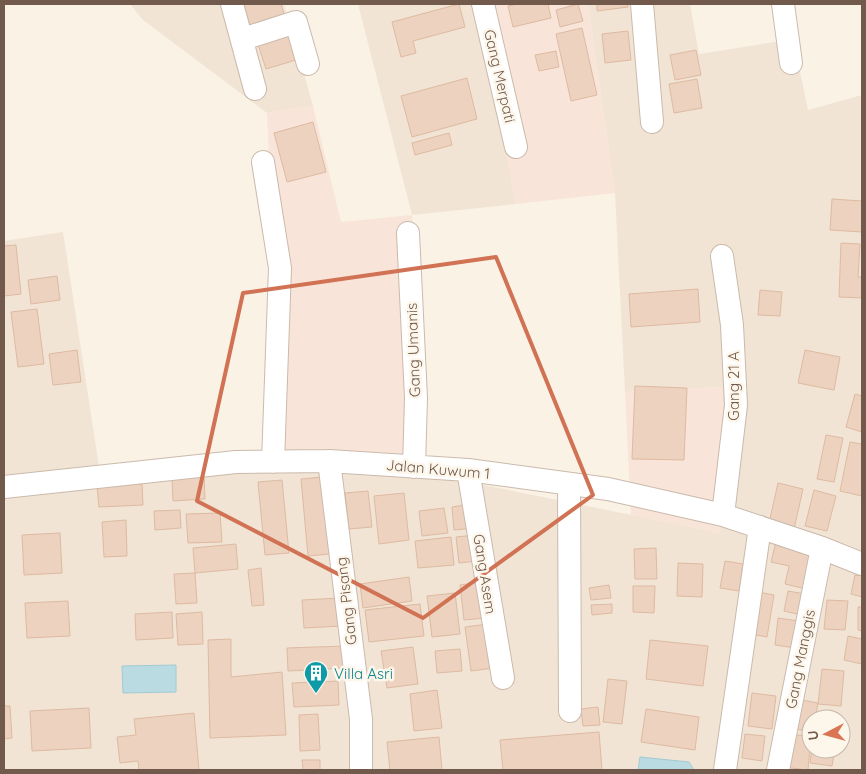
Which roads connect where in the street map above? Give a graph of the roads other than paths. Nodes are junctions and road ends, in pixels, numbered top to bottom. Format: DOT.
graph roads {
  1 [pos="232,4"];
  2 [pos="483,4"];
  3 [pos="642,4"];
  4 [pos="783,4"];
  5 [pos="294,13"];
  6 [pos="243,40"];
  7 [pos="791,63"];
  8 [pos="308,64"];
  9 [pos="255,89"];
  10 [pos="652,122"];
  11 [pos="516,148"];
  12 [pos="263,162"];
  13 [pos="408,233"];
  14 [pos="722,256"];
  15 [pos="330,461"];
  16 [pos="273,462"];
  17 [pos="414,467"];
  18 [pos="468,470"];
  19 [pos="569,484"];
  20 [pos="4,487"];
  21 [pos="723,515"];
  22 [pos="760,527"];
  23 [pos="822,548"];
  24 [pos="862,564"];
  25 [pos="503,678"];
  26 [pos="570,711"];
  27 [pos="361,770"];
  28 [pos="725,770"];
  29 [pos="778,770"];
  1 -- 6 [label="street"];
  2 -- 11 [label="street, Gang Merpati"];
  3 -- 10 [label="street"];
  4 -- 7 [label="street"];
  5 -- 6 [label="street"];
  5 -- 8 [label="street"];
  6 -- 9 [label="street"];
  12 -- 16 [label="street"];
  13 -- 17 [label="street, Gang Umanis"];
  14 -- 21 [label="street, Gang 21 A"];
  15 -- 16 [label="street, Jalan Kuwum 1"];
  15 -- 17 [label="street, Jalan Kuwum 1"];
  15 -- 27 [label="street, Gang Pisang"];
  16 -- 20 [label="street, Jalan Kuwum 1"];
  17 -- 18 [label="street, Jalan Kuwum 1"];
  18 -- 19 [label="street, Jalan Kuwum 1"];
  18 -- 25 [label="street, Gang Asem"];
  19 -- 21 [label="street, Jalan Kuwum 1"];
  19 -- 26 [label="street"];
  21 -- 22 [label="street, Jalan Kuwum 1"];
  22 -- 23 [label="street, Jalan Kuwum 1"];
  22 -- 28 [label="street"];
  23 -- 24 [label="street, Jalan Kuwum 1"];
  23 -- 29 [label="street, Gang Manggis"];
}
